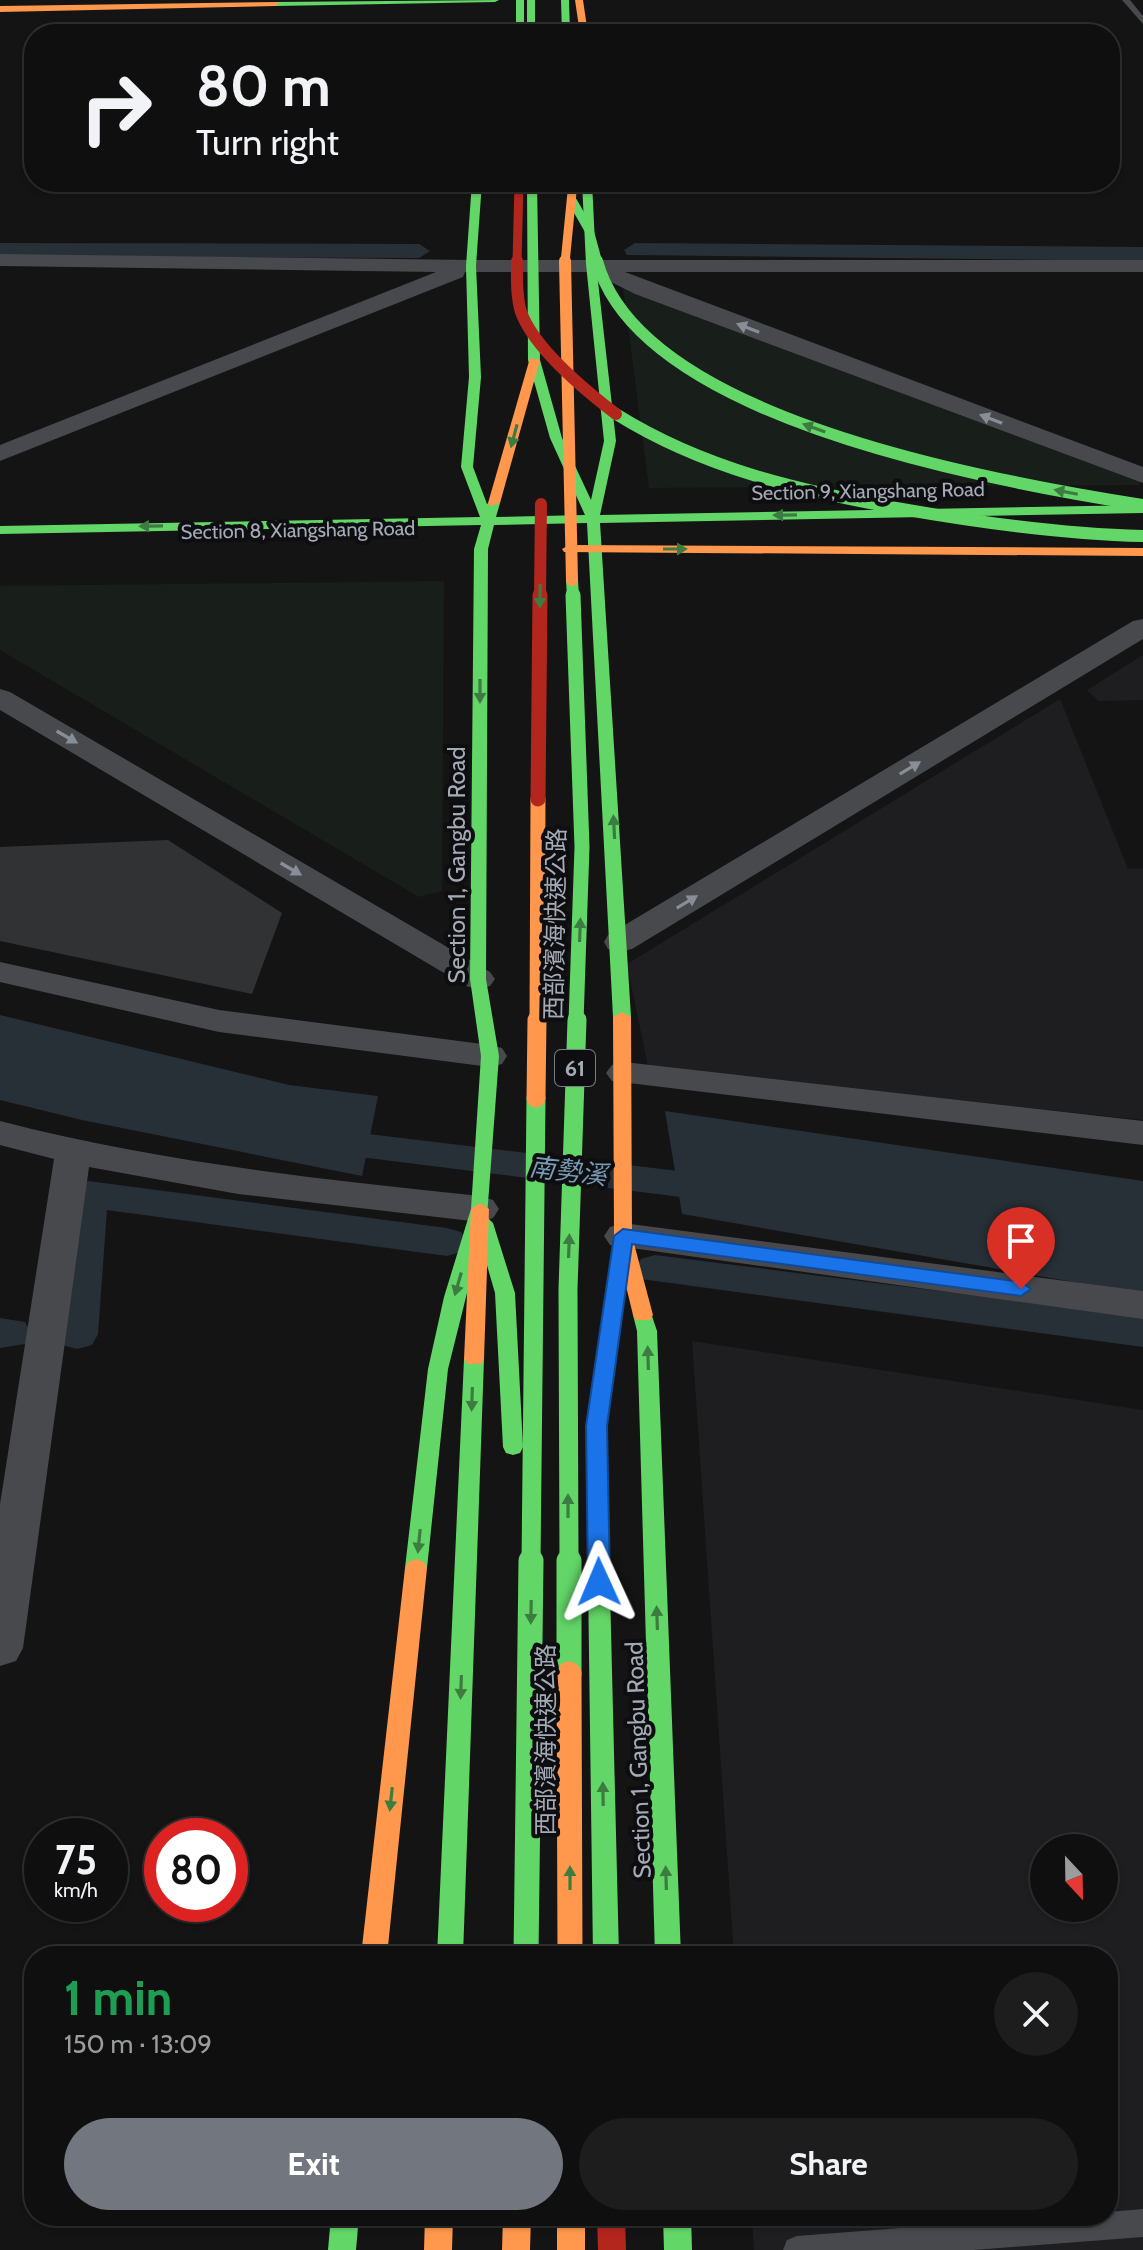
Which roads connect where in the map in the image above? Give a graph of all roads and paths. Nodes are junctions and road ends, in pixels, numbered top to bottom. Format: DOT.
graph roads {
  1 [pos="491,0"];
  2 [pos="520,0"];
  3 [pos="531,0"];
  4 [pos="543,0"];
  5 [pos="565,0"];
  6 [pos="579,0"];
  7 [pos="1126,0"];
  8 [pos="0,9"];
  9 [pos="1143,21"];
  10 [pos="488,23"];
  11 [pos="520,24"];
  12 [pos="531,24"];
  13 [pos="543,24"];
  14 [pos="566,24"];
  15 [pos="583,24"];
  16 [pos="476,192"];
  17 [pos="519,192"];
  18 [pos="532,192"];
  19 [pos="545,192"];
  20 [pos="573,192"];
  21 [pos="587,192"];
  22 [pos="573,202"];
  23 [pos="0,260"];
  24 [pos="591,264"];
  25 [pos="532,265"];
  26 [pos="471,266"];
  27 [pos="1143,266"];
  28 [pos="534,360"];
  29 [pos="542,445"];
  30 [pos="0,454"];
  31 [pos="1143,476"];
  32 [pos="542,492"];
  33 [pos="1143,507"];
  34 [pos="593,518"];
  35 [pos="487,519"];
  36 [pos="0,530"];
  37 [pos="1143,536"];
  38 [pos="524,549"];
  39 [pos="597,549"];
  40 [pos="1143,552"];
  41 [pos="1143,627"];
  42 [pos="0,698"];
  43 [pos="605,957"];
  44 [pos="0,972"];
  45 [pos="478,979"];
  46 [pos="490,1056"];
  47 [pos="624,1073"];
  48 [pos="0,1133"];
  49 [pos="1143,1133"];
  50 [pos="73,1154"];
  51 [pos="480,1209"];
  52 [pos="623,1236"];
  53 [pos="1143,1305"];
  54 [pos="516,1501"];
  55 [pos="0,1648"];
  56 [pos="375,1946"];
  57 [pos="450,1946"];
  58 [pos="510,1946"];
  59 [pos="526,1946"];
  60 [pos="570,1946"];
  61 [pos="606,1946"];
  62 [pos="668,1946"];
  63 [pos="1143,2223"];
  64 [pos="1118,2225"];
  65 [pos="344,2226"];
  66 [pos="439,2226"];
  67 [pos="502,2226"];
  68 [pos="517,2226"];
  69 [pos="571,2226"];
  70 [pos="611,2226"];
  71 [pos="677,2226"];
  72 [pos="1105,2226"];
  73 [pos="342,2250"];
  74 [pos="438,2250"];
  75 [pos="503,2250"];
  76 [pos="516,2250"];
  77 [pos="571,2250"];
  78 [pos="612,2250"];
  79 [pos="678,2250"];
  80 [pos="797,2250"];
  1 -- 8 [label="main road"];
  1 -- 10 [label="main road"];
  2 -- 11 [label="main road"];
  3 -- 12 [label="main road"];
  4 -- 13 [label="main road"];
  5 -- 14 [label="main road"];
  6 -- 15 [label="main road"];
  7 -- 9 [label="lane"];
  16 -- 26 [label="main road"];
  17 -- 37 [label="main road, bridge"];
  18 -- 25 [label="main road, Section 1, Gangbu Road"];
  19 -- 29 [label="main road"];
  20 -- 22 [label="main road, 西部濱海快速公路 / 61, bridge"];
  21 -- 24 [label="main road, Section 1, Gangbu Road"];
  33 -- 22 [label="main road, one-way, bridge"];
  60 -- 22 [label="main road, 西部濱海快速公路 / 61, one-way, bridge"];
  23 -- 26 [label="street"];
  24 -- 25 [label="street"];
  24 -- 27 [label="street"];
  31 -- 24 [label="street, one-way"];
  24 -- 34 [label="main road, Section 1, Gangbu Road"];
  25 -- 26 [label="street"];
  25 -- 28 [label="main road, Section 1, Gangbu Road"];
  26 -- 30 [label="street"];
  26 -- 35 [label="main road"];
  28 -- 34 [label="main road, Section 1, Gangbu Road"];
  28 -- 35 [label="main road, Section 1, Gangbu Road, one-way"];
  32 -- 59 [label="main road, 西部濱海快速公路 / 61, one-way, bridge"];
  33 -- 34 [label="main road, Section 9, Xiangshang Road, one-way"];
  34 -- 35 [label="main road, Section 8, Xiangshang Road"];
  34 -- 39 [label="main road, Section 1, Gangbu Road"];
  35 -- 36 [label="main road, Section 8, Xiangshang Road, one-way"];
  35 -- 45 [label="main road, Section 1, Gangbu Road, one-way"];
  38 -- 39 [label="main road"];
  39 -- 40 [label="main road, one-way"];
  43 -- 39 [label="main road, Section 1, Gangbu Road, one-way"];
  43 -- 41 [label="street, one-way"];
  42 -- 45 [label="street, one-way"];
  43 -- 47 [label="main road, Section 1, Gangbu Road"];
  43 -- 54 [label="main road, Section 1, Gangbu Road"];
  44 -- 46 [label="street"];
  45 -- 46 [label="main road, Section 1, Gangbu Road"];
  46 -- 51 [label="main road, Section 1, Gangbu Road"];
  47 -- 49 [label="street"];
  47 -- 52 [label="main road, Section 1, Gangbu Road"];
  48 -- 50 [label="street"];
  50 -- 51 [label="street"];
  50 -- 55 [label="street"];
  51 -- 54 [label="main road, Section 1, Gangbu Road"];
  51 -- 56 [label="main road, Section 1, Gangbu Road, one-way"];
  51 -- 57 [label="main road, one-way"];
  52 -- 53 [label="street"];
  61 -- 52 [label="main road, one-way"];
  62 -- 52 [label="main road, Section 1, Gangbu Road, one-way"];
  54 -- 58 [label="main road, Section 1, Gangbu Road"];
  63 -- 64 [label="lane"];
  65 -- 73 [label="main road"];
  66 -- 74 [label="main road"];
  67 -- 75 [label="main road"];
  68 -- 76 [label="main road"];
  69 -- 77 [label="main road"];
  70 -- 78 [label="main road"];
  71 -- 79 [label="main road"];
  72 -- 80 [label="lane"];
}
